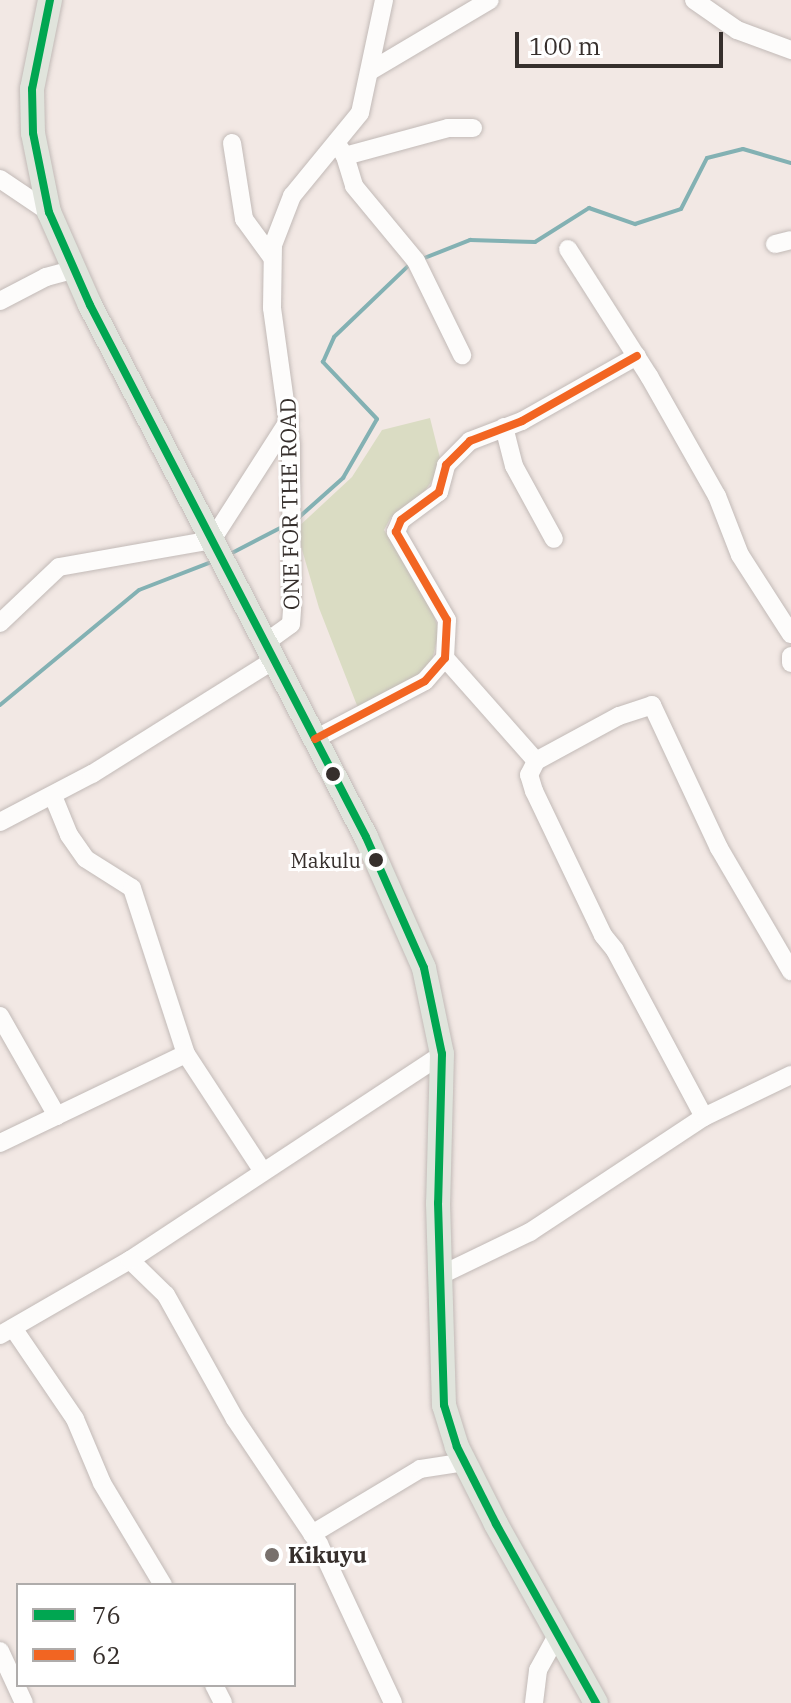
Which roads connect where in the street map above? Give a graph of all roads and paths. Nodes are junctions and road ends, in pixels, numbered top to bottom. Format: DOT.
graph roads {
  1 [pos="50,0"];
  2 [pos="384,0"];
  3 [pos="490,0"];
  4 [pos="694,0"];
  5 [pos="791,50"];
  6 [pos="372,70"];
  7 [pos="473,128"];
  8 [pos="232,143"];
  9 [pos="341,150"];
  10 [pos="0,179"];
  11 [pos="49,212"];
  12 [pos="568,249"];
  13 [pos="271,256"];
  14 [pos="72,270"];
  15 [pos="0,301"];
  16 [pos="462,355"];
  17 [pos="637,356"];
  18 [pos="289,420"];
  19 [pos="504,427"];
  20 [pos="554,539"];
  21 [pos="218,552"];
  22 [pos="0,623"];
  23 [pos="791,634"];
  24 [pos="268,652"];
  25 [pos="791,656"];
  26 [pos="445,658"];
  27 [pos="791,663"];
  28 [pos="315,739"];
  29 [pos="536,761"];
  30 [pos="53,796"];
  31 [pos="0,822"];
  32 [pos="791,971"];
  33 [pos="0,1016"];
  34 [pos="186,1054"];
  35 [pos="442,1054"];
  36 [pos="791,1075"];
  37 [pos="57,1116"];
  38 [pos="704,1117"];
  39 [pos="0,1143"];
  40 [pos="262,1170"];
  41 [pos="130,1260"];
  42 [pos="439,1276"];
  43 [pos="6,1332"];
  44 [pos="465,1462"];
  45 [pos="312,1534"];
  46 [pos="162,1583"];
  47 [pos="559,1632"];
  48 [pos="0,1651"];
  49 [pos="16,1686"];
  50 [pos="393,1703"];
  51 [pos="534,1703"];
  52 [pos="596,1703"];
  1 -- 11 [label="main road"];
  2 -- 6 [label="street, ONE FOR THE ROAD"];
  3 -- 6 [label="street"];
  4 -- 5 [label="street"];
  6 -- 9 [label="street, ONE FOR THE ROAD"];
  7 -- 9 [label="street"];
  8 -- 13 [label="street"];
  9 -- 13 [label="street, ONE FOR THE ROAD"];
  9 -- 16 [label="street"];
  10 -- 11 [label="street"];
  11 -- 14 [label="main road"];
  12 -- 17 [label="street"];
  13 -- 18 [label="street, ONE FOR THE ROAD"];
  14 -- 15 [label="street"];
  14 -- 21 [label="main road"];
  17 -- 19 [label="street"];
  17 -- 23 [label="street"];
  18 -- 21 [label="street"];
  18 -- 24 [label="street, ONE FOR THE ROAD"];
  19 -- 20 [label="street"];
  19 -- 26 [label="street"];
  21 -- 22 [label="street"];
  21 -- 24 [label="main road"];
  24 -- 28 [label="main road"];
  24 -- 30 [label="street"];
  25 -- 27 [label="street"];
  26 -- 28 [label="street"];
  26 -- 29 [label="street"];
  28 -- 35 [label="main road"];
  29 -- 32 [label="street"];
  29 -- 38 [label="street"];
  30 -- 31 [label="street"];
  30 -- 34 [label="street"];
  33 -- 37 [label="street"];
  34 -- 37 [label="street"];
  34 -- 40 [label="street"];
  35 -- 40 [label="street"];
  35 -- 42 [label="main road"];
  36 -- 38 [label="street"];
  37 -- 39 [label="street"];
  38 -- 42 [label="street"];
  40 -- 41 [label="street"];
  41 -- 43 [label="street"];
  41 -- 45 [label="street"];
  42 -- 44 [label="main road"];
  43 -- 46 [label="street"];
  44 -- 45 [label="street"];
  44 -- 47 [label="main road"];
  45 -- 50 [label="street"];
  47 -- 51 [label="street"];
  47 -- 52 [label="main road"];
  48 -- 49 [label="street"];
}
